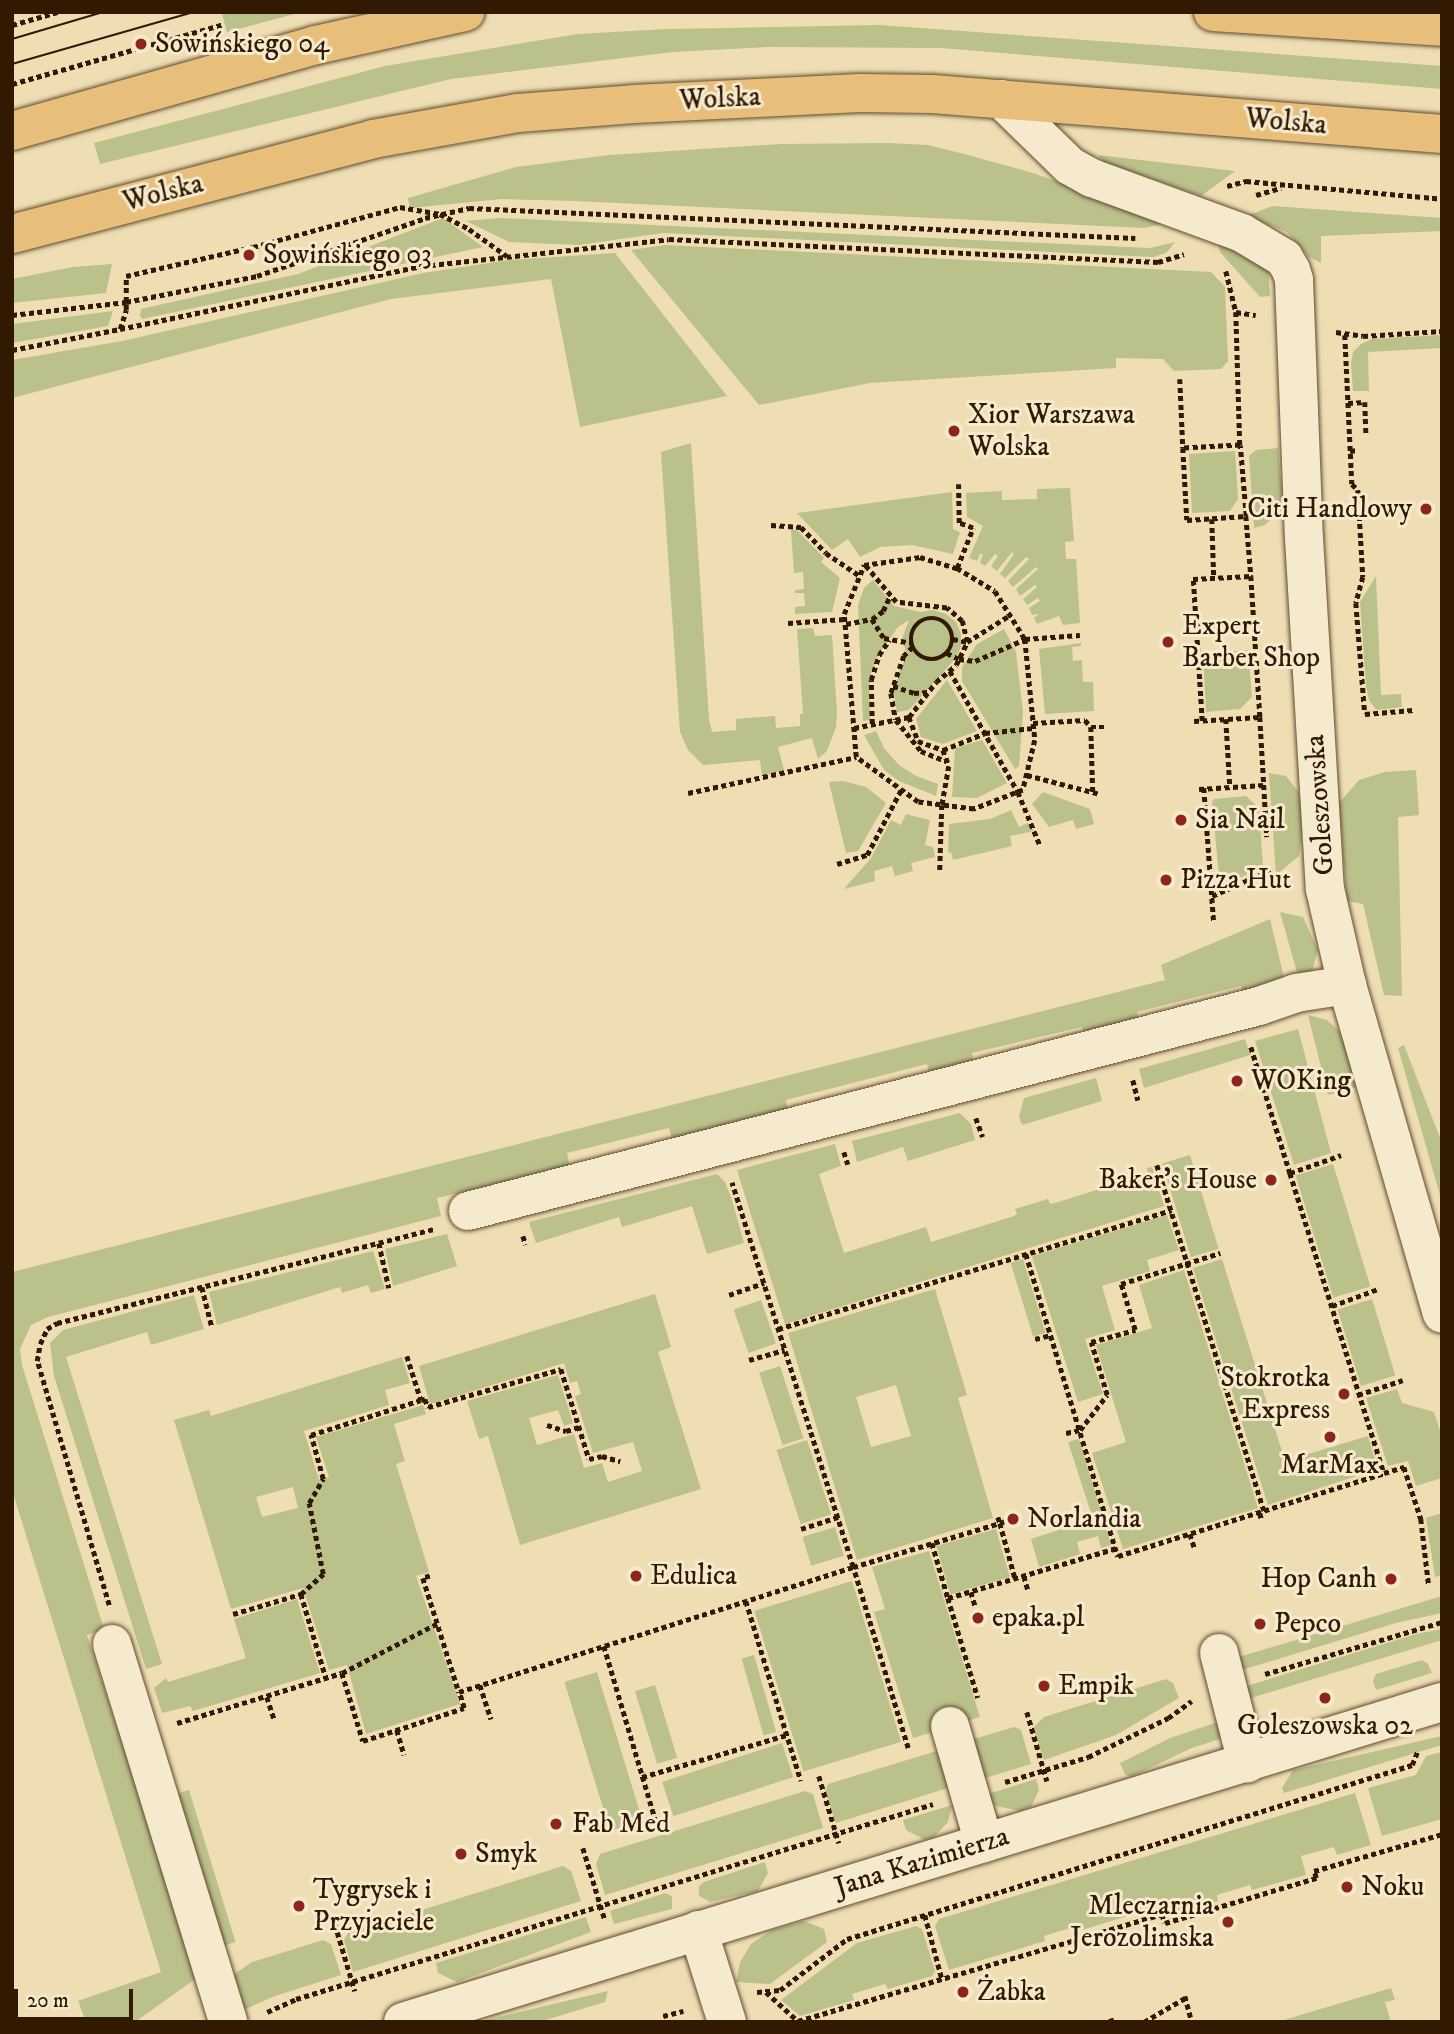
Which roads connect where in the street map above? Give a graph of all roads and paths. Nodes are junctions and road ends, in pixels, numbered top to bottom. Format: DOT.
graph roads {
  1 [pos="58,12"];
  2 [pos="465,12"];
  3 [pos="1213,12"];
  4 [pos="224,24"];
  5 [pos="12,25"];
  6 [pos="1442,27"];
  7 [pos="12,84"];
  8 [pos="1001,99"];
  9 [pos="12,131"];
  10 [pos="1442,134"];
  11 [pos="1220,191"];
  12 [pos="1442,198"];
  13 [pos="440,214"];
  14 [pos="12,234"];
  15 [pos="1141,238"];
  16 [pos="1192,251"];
  17 [pos="507,256"];
  18 [pos="1215,265"];
  19 [pos="125,302"];
  20 [pos="12,315"];
  21 [pos="120,329"];
  22 [pos="1345,335"];
  23 [pos="12,350"];
  24 [pos="1180,379"];
  25 [pos="1348,402"];
  26 [pos="1175,423"];
  27 [pos="1182,423"];
  28 [pos="1366,434"];
  29 [pos="1240,445"];
  30 [pos="1183,448"];
  31 [pos="1358,450"];
  32 [pos="1350,451"];
  33 [pos="958,484"];
  34 [pos="1246,516"];
  35 [pos="1212,519"];
  36 [pos="771,525"];
  37 [pos="864,565"];
  38 [pos="957,568"];
  39 [pos="860,576"];
  40 [pos="1251,576"];
  41 [pos="1214,578"];
  42 [pos="890,596"];
  43 [pos="921,607"];
  44 [pos="1010,615"];
  45 [pos="872,619"];
  46 [pos="925,619"];
  47 [pos="845,621"];
  48 [pos="1254,621"];
  49 [pos="788,623"];
  50 [pos="1188,626"];
  51 [pos="1196,626"];
  52 [pos="1080,635"];
  53 [pos="953,639"];
  54 [pos="1025,639"];
  55 [pos="889,640"];
  56 [pos="967,642"];
  57 [pos="912,645"];
  58 [pos="947,653"];
  59 [pos="959,659"];
  60 [pos="950,671"];
  61 [pos="893,686"];
  62 [pos="928,692"];
  63 [pos="1413,710"];
  64 [pos="909,717"];
  65 [pos="1260,717"];
  66 [pos="1226,719"];
  67 [pos="896,720"];
  68 [pos="1194,721"];
  69 [pos="1202,721"];
  70 [pos="872,724"];
  71 [pos="1033,725"];
  72 [pos="1091,727"];
  73 [pos="1104,727"];
  74 [pos="854,728"];
  75 [pos="985,733"];
  76 [pos="943,750"];
  77 [pos="856,757"];
  78 [pos="947,761"];
  79 [pos="1027,775"];
  80 [pos="1264,785"];
  81 [pos="1230,787"];
  82 [pos="901,790"];
  83 [pos="1018,792"];
  84 [pos="688,793"];
  85 [pos="942,805"];
  86 [pos="1267,837"];
  87 [pos="1041,845"];
  88 [pos="836,864"];
  89 [pos="940,870"];
  90 [pos="1271,870"];
  91 [pos="1212,896"];
  92 [pos="1214,924"];
  93 [pos="1347,985"];
  94 [pos="1247,1035"];
  95 [pos="721,1145"];
  96 [pos="1341,1155"];
  97 [pos="1157,1165"];
  98 [pos="1290,1172"];
  99 [pos="1171,1210"];
  100 [pos="454,1219"];
  101 [pos="379,1243"];
  102 [pos="1220,1253"];
  103 [pos="1026,1254"];
  104 [pos="1187,1264"];
  105 [pos="764,1283"];
  106 [pos="202,1287"];
  107 [pos="389,1288"];
  108 [pos="1378,1289"];
  109 [pos="729,1295"];
  110 [pos="1332,1306"];
  111 [pos="1442,1314"];
  112 [pos="212,1327"];
  113 [pos="778,1329"];
  114 [pos="1051,1335"];
  115 [pos="1035,1339"];
  116 [pos="785,1350"];
  117 [pos="407,1356"];
  118 [pos="749,1360"];
  119 [pos="1403,1380"];
  120 [pos="1358,1395"];
  121 [pos="421,1400"];
  122 [pos="547,1425"];
  123 [pos="579,1427"];
  124 [pos="1080,1430"];
  125 [pos="1066,1433"];
  126 [pos="620,1461"];
  127 [pos="1384,1472"];
  128 [pos="1262,1512"];
  129 [pos="838,1517"];
  130 [pos="1262,1521"];
  131 [pos="801,1529"];
  132 [pos="1190,1534"];
  133 [pos="932,1543"];
  134 [pos="1116,1548"];
  135 [pos="1195,1549"];
  136 [pos="853,1567"];
  137 [pos="430,1576"];
  138 [pos="1024,1576"];
  139 [pos="1015,1578"];
  140 [pos="1429,1587"];
  141 [pos="1028,1590"];
  142 [pos="971,1592"];
  143 [pos="301,1594"];
  144 [pos="948,1598"];
  145 [pos="747,1601"];
  146 [pos="975,1605"];
  147 [pos="233,1614"];
  148 [pos="1442,1622"];
  149 [pos="438,1623"];
  150 [pos="112,1630"];
  151 [pos="604,1646"];
  152 [pos="1223,1670"];
  153 [pos="342,1673"];
  154 [pos="326,1678"];
  155 [pos="480,1685"];
  156 [pos="459,1692"];
  157 [pos="267,1697"];
  158 [pos="1442,1702"];
  159 [pos="1027,1712"];
  160 [pos="274,1719"];
  161 [pos="491,1719"];
  162 [pos="966,1719"];
  163 [pos="174,1724"];
  164 [pos="397,1730"];
  165 [pos="787,1735"];
  166 [pos="1430,1747"];
  167 [pos="908,1748"];
  168 [pos="404,1755"];
  169 [pos="1247,1763"];
  170 [pos="1044,1770"];
  171 [pos="819,1776"];
  172 [pos="642,1777"];
  173 [pos="801,1781"];
  174 [pos="1047,1781"];
  175 [pos="970,1793"];
  176 [pos="657,1825"];
  177 [pos="836,1834"];
  178 [pos="1442,1834"];
  179 [pos="839,1843"];
  180 [pos="984,1843"];
  181 [pos="583,1848"];
  182 [pos="600,1906"];
  183 [pos="925,1915"];
  184 [pos="605,1921"];
  185 [pos="335,1924"];
  186 [pos="698,1930"];
  187 [pos="942,1979"];
  188 [pos="352,1981"];
  189 [pos="355,1991"];
  190 [pos="766,1992"];
  191 [pos="754,1993"];
  192 [pos="242,2019"];
  193 [pos="798,2021"];
  194 [pos="403,2022"];
  195 [pos="727,2022"];
  196 [pos="1144,2022"];
  197 [pos="1192,2022"];
  1 -- 5 [label="path"];
  2 -- 9 [label="main road"];
  3 -- 6 [label="main road"];
  4 -- 7 [label="path"];
  8 -- 10 [label="main road, Wolska"];
  8 -- 14 [label="main road, Wolska"];
  8 -- 93 [label="street, Goleszowska"];
  11 -- 12 [label="path"];
  13 -- 15 [label="path"];
  13 -- 17 [label="path"];
  13 -- 19 [label="path"];
  13 -- 19 [label="path"];
  16 -- 17 [label="path"];
  17 -- 21 [label="path"];
  18 -- 29 [label="path"];
  19 -- 20 [label="path"];
  19 -- 21 [label="path"];
  21 -- 23 [label="path"];
  22 -- 25 [label="path"];
  24 -- 27 [label="path"];
  25 -- 28 [label="path"];
  25 -- 32 [label="path"];
  26 -- 27 [label="path"];
  27 -- 30 [label="path"];
  29 -- 30 [label="path"];
  29 -- 34 [label="path"];
  30 -- 35 [label="path"];
  31 -- 32 [label="path"];
  32 -- 63 [label="path"];
  33 -- 38 [label="path"];
  34 -- 35 [label="path"];
  34 -- 40 [label="path"];
  35 -- 41 [label="path"];
  36 -- 39 [label="path"];
  37 -- 38 [label="path"];
  37 -- 39 [label="path"];
  37 -- 42 [label="path"];
  38 -- 44 [label="path"];
  39 -- 47 [label="path"];
  40 -- 41 [label="path"];
  40 -- 48 [label="path"];
  41 -- 51 [label="path"];
  42 -- 43 [label="path"];
  42 -- 45 [label="path"];
  43 -- 46 [label="path"];
  43 -- 56 [label="path"];
  44 -- 54 [label="path"];
  44 -- 56 [label="path"];
  45 -- 47 [label="path"];
  45 -- 55 [label="path"];
  46 -- 53 [label="path"];
  46 -- 57 [label="path"];
  47 -- 49 [label="path"];
  47 -- 74 [label="path"];
  48 -- 51 [label="path"];
  48 -- 65 [label="path"];
  50 -- 51 [label="path"];
  51 -- 69 [label="path"];
  52 -- 54 [label="path"];
  53 -- 56 [label="path"];
  53 -- 58 [label="path"];
  54 -- 59 [label="path"];
  54 -- 71 [label="path"];
  55 -- 57 [label="path"];
  55 -- 70 [label="path"];
  56 -- 59 [label="path"];
  57 -- 58 [label="path"];
  57 -- 61 [label="path"];
  58 -- 59 [label="path"];
  59 -- 60 [label="path"];
  60 -- 62 [label="path"];
  60 -- 75 [label="path"];
  61 -- 62 [label="path"];
  61 -- 67 [label="path"];
  62 -- 64 [label="path"];
  64 -- 67 [label="path"];
  64 -- 76 [label="path"];
  65 -- 66 [label="path"];
  65 -- 80 [label="path"];
  66 -- 69 [label="path"];
  66 -- 81 [label="path"];
  67 -- 70 [label="path"];
  67 -- 78 [label="path"];
  68 -- 69 [label="path"];
  70 -- 74 [label="path"];
  71 -- 72 [label="path"];
  71 -- 75 [label="path"];
  71 -- 79 [label="path"];
  72 -- 73 [label="path"];
  72 -- 79 [label="path"];
  74 -- 77 [label="path"];
  75 -- 76 [label="path"];
  75 -- 83 [label="path"];
  76 -- 78 [label="path"];
  77 -- 82 [label="path"];
  77 -- 84 [label="path"];
  78 -- 85 [label="path"];
  79 -- 83 [label="path"];
  80 -- 81 [label="path"];
  80 -- 86 [label="path"];
  81 -- 91 [label="path"];
  82 -- 85 [label="path"];
  82 -- 88 [label="path"];
  83 -- 85 [label="path"];
  83 -- 87 [label="path"];
  85 -- 89 [label="path"];
  90 -- 91 [label="path"];
  91 -- 92 [label="path"];
  93 -- 95 [label="street"];
  93 -- 111 [label="street, Goleszowska"];
  94 -- 98 [label="path"];
  95 -- 100 [label="street"];
  95 -- 105 [label="path"];
  96 -- 98 [label="path"];
  97 -- 99 [label="path"];
  98 -- 110 [label="path"];
  99 -- 103 [label="path"];
  99 -- 104 [label="path"];
  100 -- 101 [label="path"];
  101 -- 106 [label="path"];
  101 -- 107 [label="path"];
  102 -- 104 [label="path"];
  103 -- 113 [label="path"];
  103 -- 114 [label="path"];
  104 -- 124 [label="path"];
  104 -- 128 [label="path"];
  105 -- 109 [label="path"];
  105 -- 113 [label="path"];
  106 -- 112 [label="path"];
  106 -- 150 [label="path"];
  108 -- 110 [label="path"];
  110 -- 120 [label="path"];
  113 -- 116 [label="path"];
  114 -- 115 [label="path"];
  114 -- 124 [label="path"];
  116 -- 118 [label="path"];
  116 -- 129 [label="path"];
  117 -- 121 [label="path"];
  119 -- 120 [label="path"];
  120 -- 127 [label="path"];
  121 -- 123 [label="path"];
  121 -- 143 [label="path"];
  122 -- 123 [label="path"];
  123 -- 126 [label="path"];
  124 -- 125 [label="path"];
  124 -- 134 [label="path"];
  127 -- 128 [label="path"];
  127 -- 140 [label="path"];
  128 -- 130 [label="path"];
  128 -- 132 [label="path"];
  129 -- 131 [label="path"];
  129 -- 136 [label="path"];
  132 -- 134 [label="path"];
  132 -- 135 [label="path"];
  133 -- 136 [label="path"];
  133 -- 139 [label="path"];
  133 -- 144 [label="path"];
  134 -- 138 [label="path"];
  136 -- 145 [label="path"];
  136 -- 167 [label="path"];
  137 -- 149 [label="path"];
  138 -- 139 [label="path"];
  138 -- 141 [label="path"];
  139 -- 142 [label="path"];
  142 -- 144 [label="path"];
  142 -- 146 [label="path"];
  143 -- 147 [label="path"];
  143 -- 154 [label="path"];
  144 -- 162 [label="path"];
  145 -- 151 [label="path"];
  145 -- 165 [label="path"];
  148 -- 152 [label="path"];
  149 -- 153 [label="path"];
  149 -- 156 [label="path"];
  150 -- 192 [label="street"];
  151 -- 155 [label="path"];
  151 -- 172 [label="path"];
  152 -- 169 [label="street"];
  152 -- 170 [label="path"];
  153 -- 154 [label="path"];
  153 -- 164 [label="path"];
  154 -- 157 [label="path"];
  155 -- 156 [label="path"];
  155 -- 161 [label="path"];
  156 -- 164 [label="path"];
  157 -- 160 [label="path"];
  157 -- 163 [label="path"];
  158 -- 169 [label="street, Jana Kazimierza"];
  159 -- 170 [label="path"];
  162 -- 175 [label="street"];
  164 -- 168 [label="path"];
  165 -- 172 [label="path"];
  165 -- 173 [label="path"];
  166 -- 183 [label="path"];
  169 -- 180 [label="street, Jana Kazimierza"];
  170 -- 174 [label="path"];
  170 -- 175 [label="path"];
  171 -- 177 [label="path"];
  172 -- 176 [label="path"];
  175 -- 177 [label="path"];
  175 -- 180 [label="street"];
  177 -- 179 [label="path"];
  177 -- 182 [label="path"];
  178 -- 187 [label="path"];
  180 -- 186 [label="street, Jana Kazimierza"];
  181 -- 182 [label="path"];
  182 -- 184 [label="path"];
  182 -- 188 [label="path"];
  183 -- 187 [label="path"];
  183 -- 190 [label="path"];
  185 -- 188 [label="path"];
  186 -- 194 [label="street, Jana Kazimierza"];
  186 -- 195 [label="street"];
  187 -- 193 [label="path"];
  188 -- 189 [label="path"];
  188 -- 192 [label="path"];
  190 -- 191 [label="path"];
  190 -- 193 [label="path"];
  196 -- 197 [label="path"];
}
